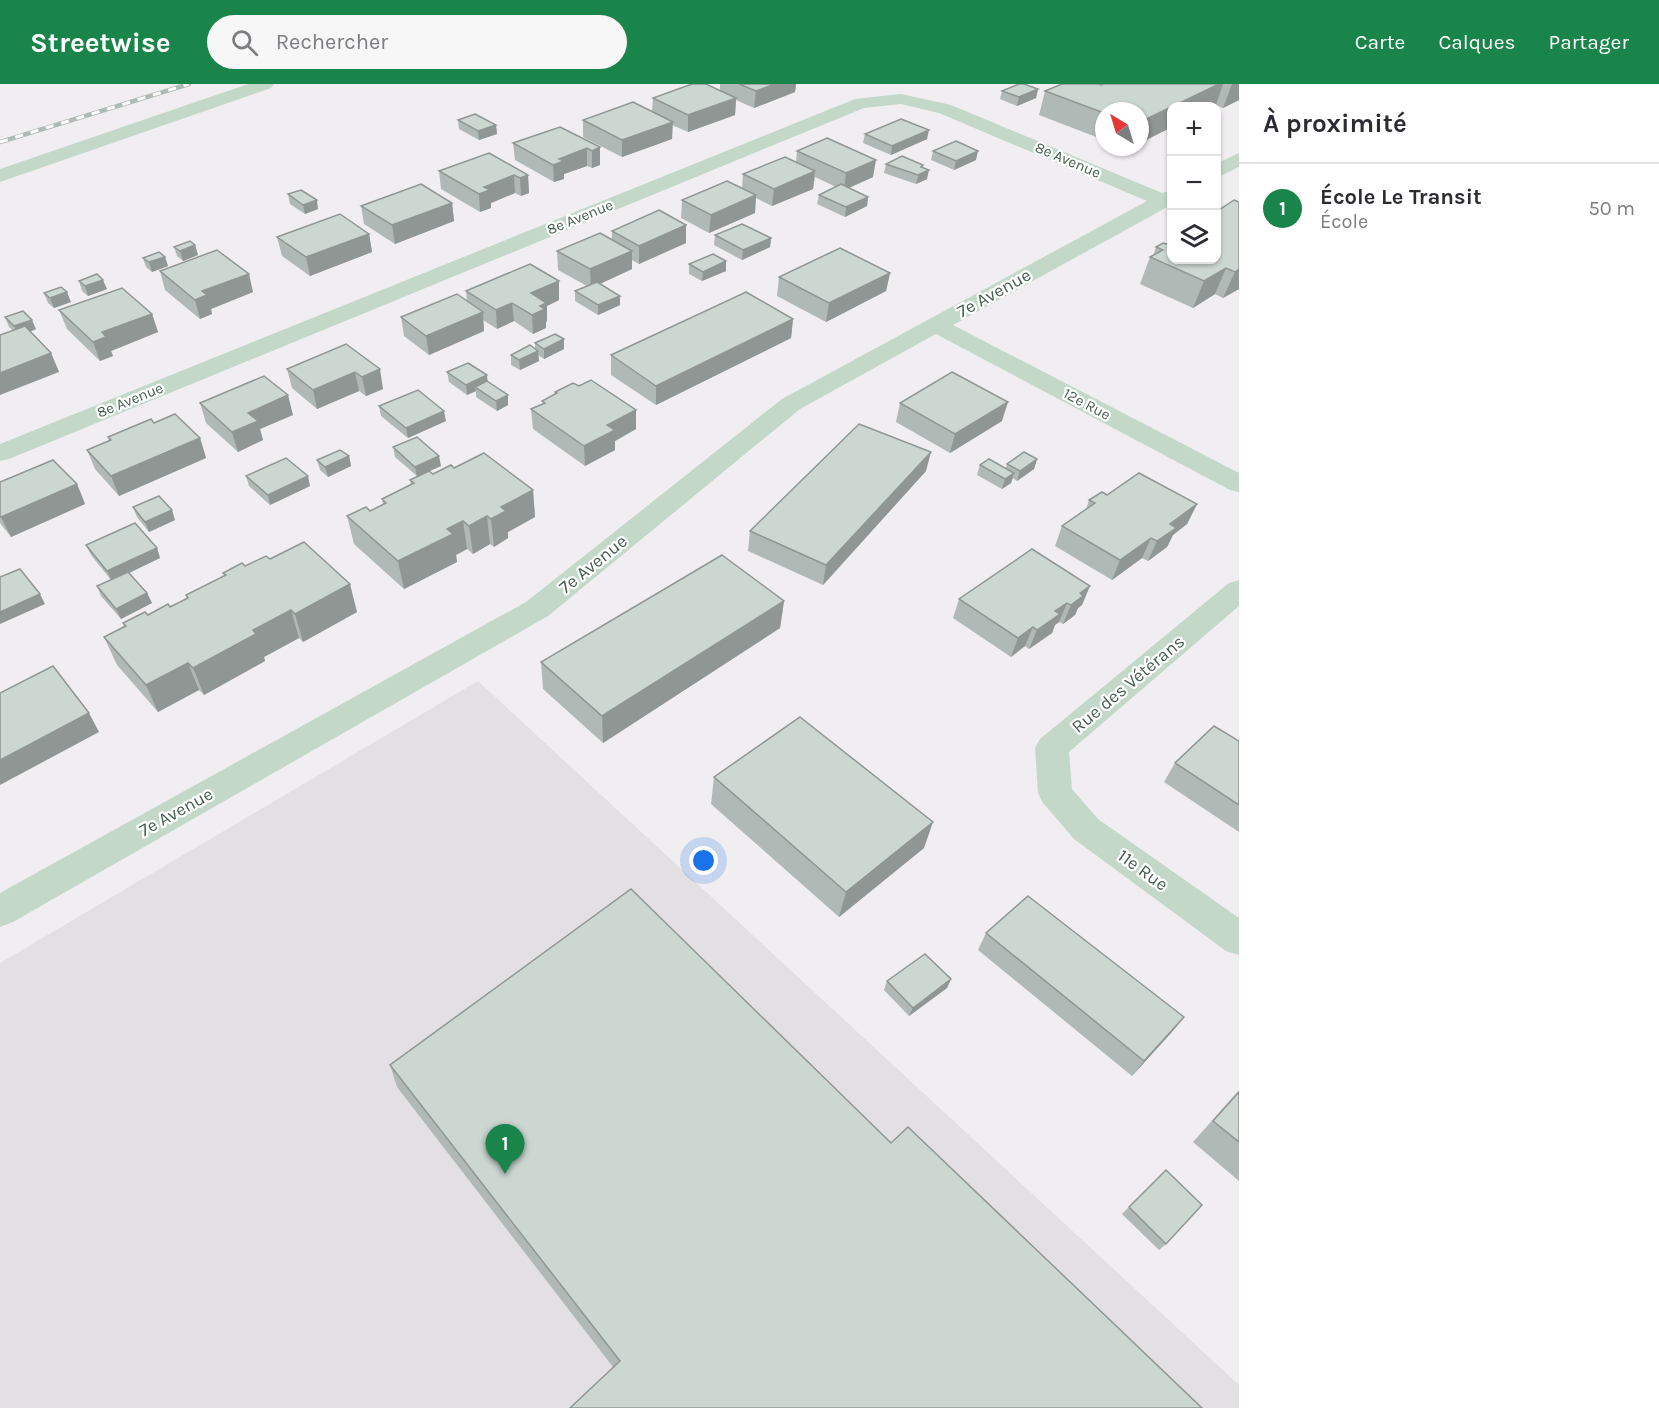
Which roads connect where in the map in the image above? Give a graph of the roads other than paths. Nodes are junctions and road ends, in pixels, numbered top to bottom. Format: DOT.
graph roads {
  1 [pos="266,84"];
  2 [pos="1239,159"];
  3 [pos="1221,168"];
  4 [pos="0,176"];
  5 [pos="1167,199"];
  6 [pos="1167,200"];
  7 [pos="935,325"];
  8 [pos="0,453"];
  9 [pos="1239,484"];
  10 [pos="1239,590"];
  11 [pos="1055,793"];
  12 [pos="0,911"];
  13 [pos="1239,939"];
  1 -- 4 [label="street"];
  2 -- 3 [label="street"];
  5 -- 8 [label="street, 8e Avenue"];
  6 -- 7 [label="street, 7e Avenue"];
  7 -- 9 [label="street, 12e Rue"];
  7 -- 12 [label="street, 7e Avenue"];
  10 -- 11 [label="street, Rue des Vétérans"];
  11 -- 13 [label="street, 11e Rue"];
}
